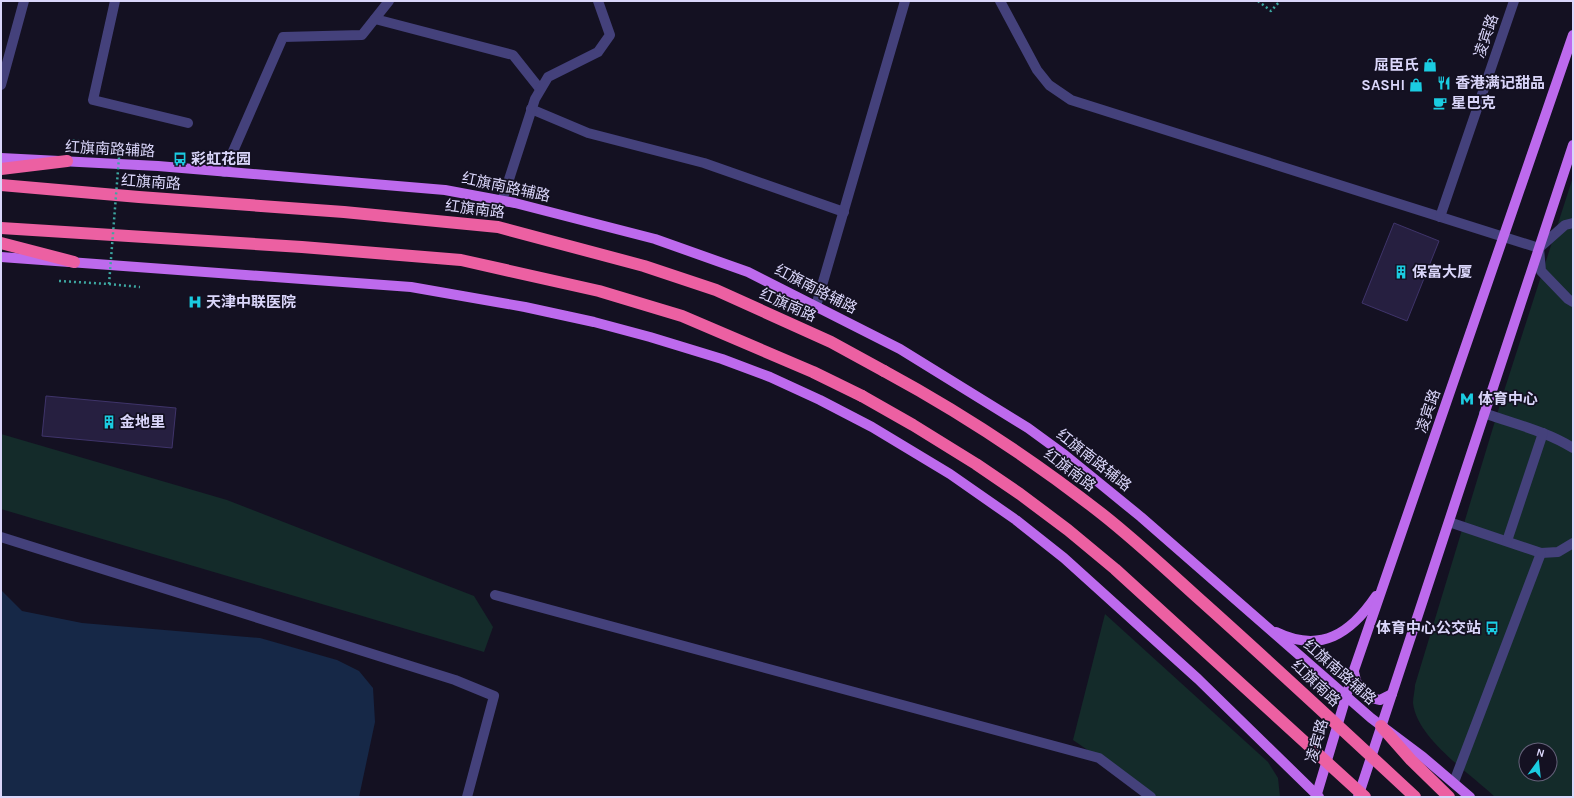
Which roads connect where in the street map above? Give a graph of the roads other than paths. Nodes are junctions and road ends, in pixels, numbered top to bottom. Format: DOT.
graph roads {
  1 [pos="24,1"];
  2 [pos="115,1"];
  3 [pos="389,1"];
  4 [pos="598,1"];
  5 [pos="905,1"];
  6 [pos="1000,1"];
  7 [pos="1514,1"];
  8 [pos="375,19"];
  9 [pos="1573,36"];
  10 [pos="1,85"];
  11 [pos="540,89"];
  12 [pos="531,108"];
  13 [pos="188,122"];
  14 [pos="1573,145"];
  15 [pos="1,158"];
  16 [pos="67,161"];
  17 [pos="1,169"];
  18 [pos="224,172"];
  19 [pos="1,185"];
  20 [pos="502,201"];
  21 [pos="844,212"];
  22 [pos="1440,217"];
  23 [pos="1573,223"];
  24 [pos="1,228"];
  25 [pos="1504,238"];
  26 [pos="1,242"];
  27 [pos="1539,248"];
  28 [pos="1,257"];
  29 [pos="74,262"];
  30 [pos="1570,301"];
  31 [pos="816,306"];
  32 [pos="1484,414"];
  33 [pos="1543,433"];
  34 [pos="1573,448"];
  35 [pos="1449,522"];
  36 [pos="1,537"];
  37 [pos="1507,541"];
  38 [pos="1573,543"];
  39 [pos="1541,552"];
  40 [pos="1383,584"];
  41 [pos="495,595"];
  42 [pos="1267,628"];
  43 [pos="1354,670"];
  44 [pos="1392,694"];
  45 [pos="1346,697"];
  46 [pos="1381,726"];
  47 [pos="1454,782"];
  48 [pos="1318,796"];
  49 [pos="467,797"];
  50 [pos="1151,797"];
  51 [pos="1358,797"];
  52 [pos="1365,797"];
  53 [pos="1415,797"];
  54 [pos="1449,797"];
  55 [pos="1470,797"];
  1 -- 10 [label="street"];
  2 -- 13 [label="street"];
  3 -- 8 [label="street"];
  4 -- 11 [label="street"];
  5 -- 21 [label="street"];
  6 -- 22 [label="street"];
  7 -- 22 [label="street, 凌宾路"];
  8 -- 11 [label="street"];
  8 -- 18 [label="street"];
  9 -- 25 [label="main road, 凌宾路"];
  11 -- 12 [label="street"];
  12 -- 20 [label="street"];
  12 -- 21 [label="street"];
  14 -- 27 [label="main road"];
  15 -- 16 [label="main road, 红旗南路辅路"];
  16 -- 17 [label="highway"];
  16 -- 18 [label="main road, 红旗南路辅路"];
  18 -- 20 [label="main road, 红旗南路辅路"];
  19 -- 53 [label="highway, 红旗南路, bridge"];
  20 -- 31 [label="main road, 红旗南路辅路"];
  21 -- 31 [label="street"];
  22 -- 25 [label="street"];
  23 -- 27 [label="street"];
  24 -- 52 [label="highway, bridge"];
  25 -- 27 [label="street"];
  25 -- 40 [label="main road, 凌宾路"];
  26 -- 29 [label="highway"];
  27 -- 30 [label="street"];
  27 -- 32 [label="main road"];
  28 -- 29 [label="main road"];
  29 -- 48 [label="main road"];
  31 -- 42 [label="main road, 红旗南路辅路"];
  32 -- 33 [label="street"];
  32 -- 35 [label="main road"];
  33 -- 34 [label="street"];
  33 -- 37 [label="street"];
  35 -- 37 [label="street"];
  35 -- 44 [label="main road"];
  36 -- 49 [label="street"];
  37 -- 39 [label="street"];
  38 -- 39 [label="street"];
  39 -- 47 [label="street"];
  40 -- 42 [label="main road"];
  40 -- 43 [label="main road, 凌宾路"];
  41 -- 50 [label="street"];
  42 -- 45 [label="main road, 红旗南路辅路"];
  43 -- 44 [label="main road"];
  43 -- 45 [label="main road, 凌宾路"];
  44 -- 46 [label="main road"];
  45 -- 46 [label="main road, 红旗南路辅路"];
  45 -- 48 [label="main road, 凌宾路"];
  46 -- 47 [label="main road, 红旗南路辅路"];
  46 -- 51 [label="main road"];
  46 -- 54 [label="highway"];
  47 -- 55 [label="main road, 红旗南路辅路"];
}
